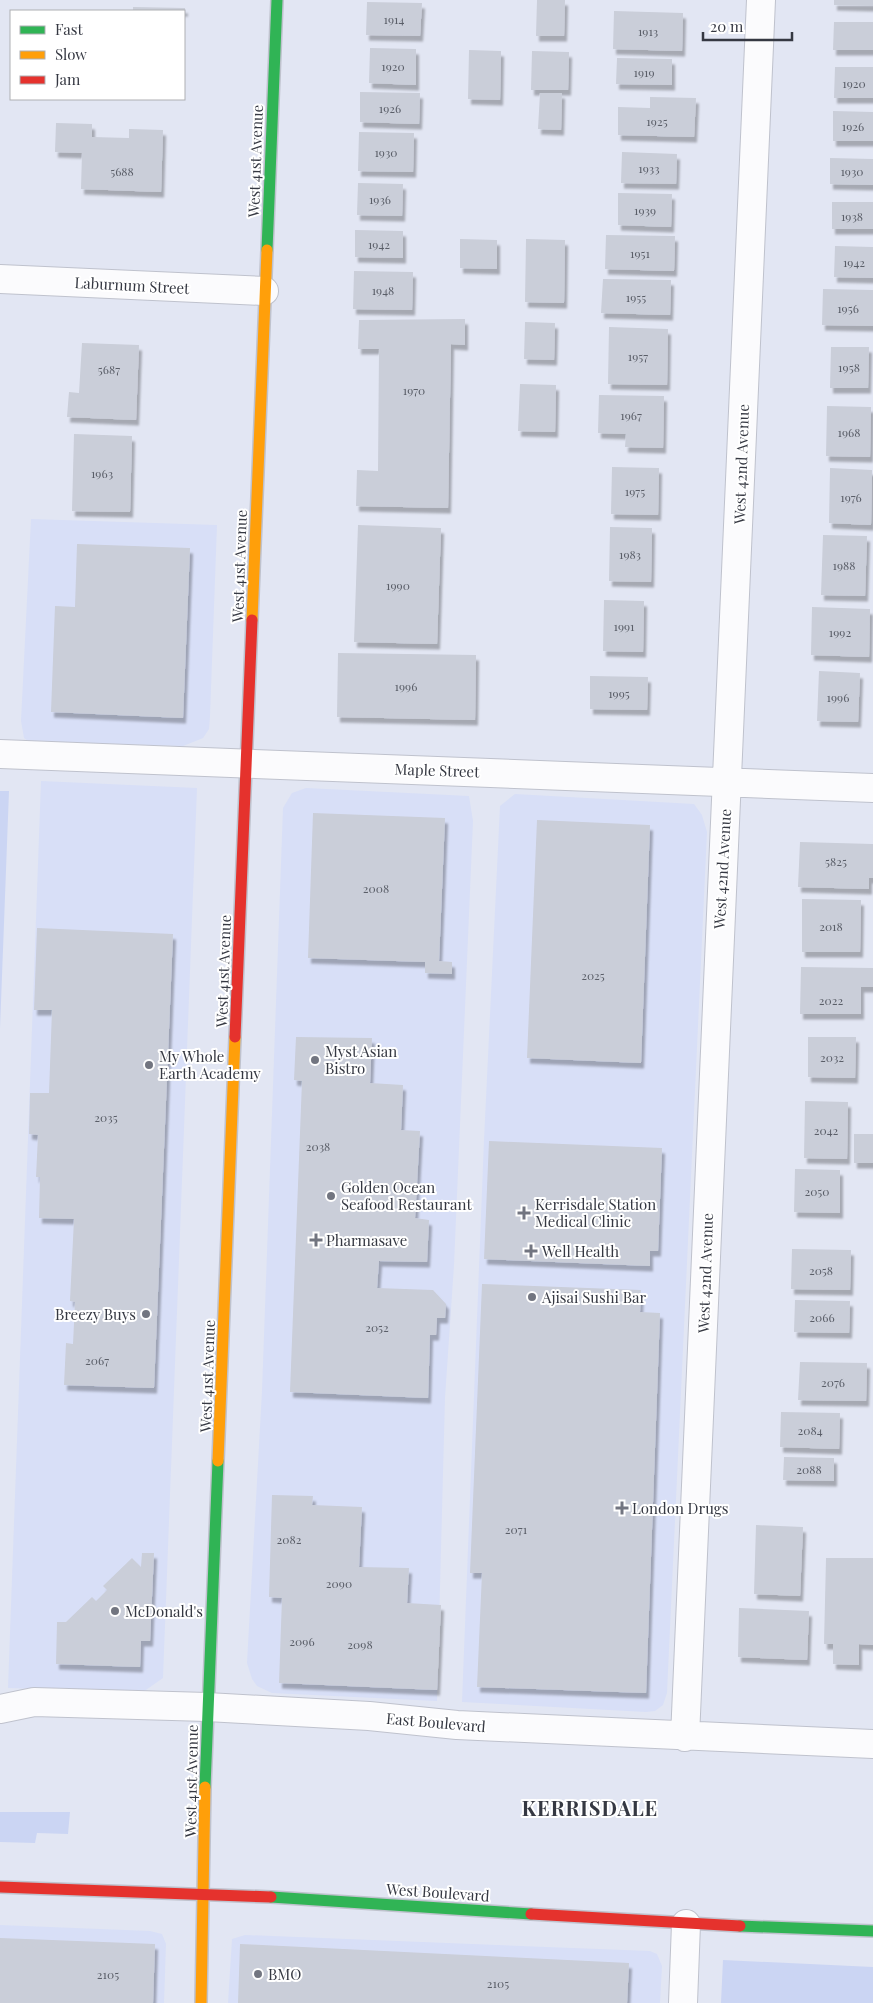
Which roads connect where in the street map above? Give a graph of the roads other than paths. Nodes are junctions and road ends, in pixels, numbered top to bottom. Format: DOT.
graph roads {
  1 [pos="276,0"];
  2 [pos="761,0"];
  3 [pos="0,279"];
  4 [pos="264,291"];
  5 [pos="0,754"];
  6 [pos="247,763"];
  7 [pos="727,783"];
  8 [pos="873,788"];
  9 [pos="208,1707"];
  10 [pos="0,1709"];
  11 [pos="685,1737"];
  12 [pos="873,1744"];
  13 [pos="0,1887"];
  14 [pos="204,1893"];
  15 [pos="686,1924"];
  16 [pos="873,1931"];
  17 [pos="201,2003"];
  18 [pos="683,2003"];
  1 -- 4 [label="main road, West 41st Avenue"];
  2 -- 7 [label="street, West 42nd Avenue"];
  3 -- 4 [label="street, Laburnum Street"];
  4 -- 6 [label="main road, West 41st Avenue"];
  5 -- 6 [label="street, Maple Street"];
  6 -- 7 [label="street, Maple Street"];
  6 -- 9 [label="main road, West 41st Avenue"];
  7 -- 8 [label="street, Maple Street"];
  7 -- 11 [label="street, West 42nd Avenue"];
  9 -- 10 [label="street, East Boulevard"];
  9 -- 11 [label="street, East Boulevard"];
  9 -- 14 [label="main road, West 41st Avenue"];
  11 -- 12 [label="street, East Boulevard"];
  13 -- 14 [label="main road, West Boulevard"];
  14 -- 15 [label="main road, West Boulevard"];
  14 -- 17 [label="main road, West 41st Avenue"];
  15 -- 16 [label="main road, West Boulevard"];
  15 -- 18 [label="street"];
}
